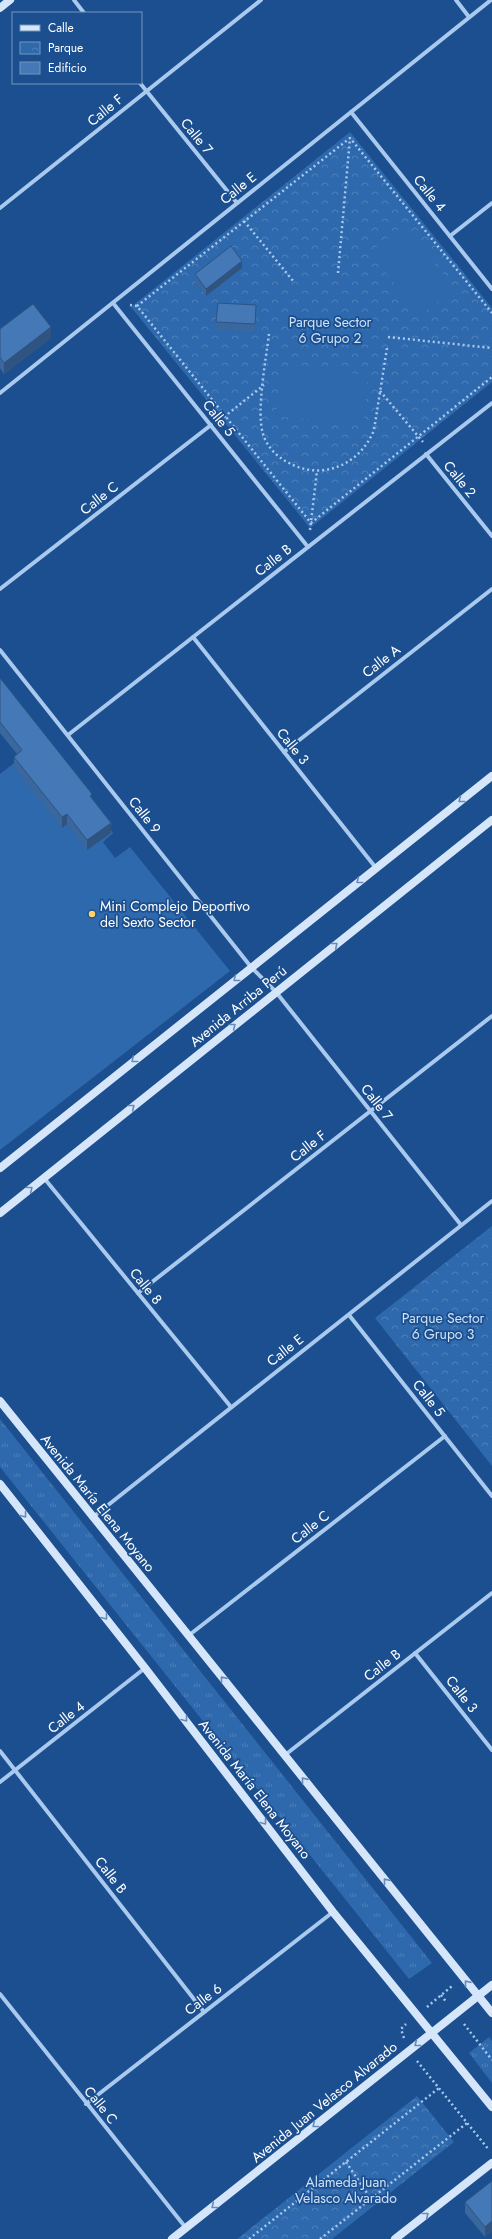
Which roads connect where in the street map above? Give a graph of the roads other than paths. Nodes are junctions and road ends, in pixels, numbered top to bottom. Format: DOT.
graph roads {
  1 [pos="10,0"];
  2 [pos="74,0"];
  3 [pos="261,0"];
  4 [pos="456,0"];
  5 [pos="490,0"];
  6 [pos="0,8"];
  7 [pos="83,12"];
  8 [pos="469,17"];
  9 [pos="141,84"];
  10 [pos="147,91"];
  11 [pos="351,112"];
  12 [pos="492,203"];
  13 [pos="236,204"];
  14 [pos="0,208"];
  15 [pos="450,236"];
  16 [pos="492,288"];
  17 [pos="113,303"];
  18 [pos="0,393"];
  19 [pos="492,403"];
  20 [pos="212,426"];
  21 [pos="428,453"];
  22 [pos="492,536"];
  23 [pos="308,547"];
  24 [pos="0,589"];
  25 [pos="492,589"];
  26 [pos="193,637"];
  27 [pos="0,650"];
  28 [pos="68,735"];
  29 [pos="284,752"];
  30 [pos="492,776"];
  31 [pos="492,820"];
  32 [pos="376,868"];
  33 [pos="251,967"];
  34 [pos="276,992"];
  35 [pos="492,1016"];
  36 [pos="371,1111"];
  37 [pos="0,1168"];
  38 [pos="44,1178"];
  39 [pos="492,1201"];
  40 [pos="0,1213"];
  41 [pos="461,1225"];
  42 [pos="138,1293"];
  43 [pos="349,1315"];
  44 [pos="0,1401"];
  45 [pos="231,1407"];
  46 [pos="445,1436"];
  47 [pos="0,1484"];
  48 [pos="492,1496"];
  49 [pos="93,1517"];
  50 [pos="492,1593"];
  51 [pos="188,1636"];
  52 [pos="416,1653"];
  53 [pos="145,1668"];
  54 [pos="492,1750"];
  55 [pos="0,1751"];
  56 [pos="285,1756"];
  57 [pos="15,1771"];
  58 [pos="0,1782"];
  59 [pos="333,1912"];
  60 [pos="492,1985"];
  61 [pos="0,1994"];
  62 [pos="478,1996"];
  63 [pos="204,2012"];
  64 [pos="492,2013"];
  65 [pos="432,2032"];
  66 [pos="86,2104"];
  67 [pos="492,2107"];
  68 [pos="492,2163"];
  69 [pos="186,2228"];
  70 [pos="172,2239"];
  71 [pos="395,2239"];
  1 -- 6 [label="street"];
  2 -- 7 [label="street"];
  3 -- 10 [label="street, Calle F"];
  4 -- 8 [label="street"];
  5 -- 8 [label="street, Calle E"];
  8 -- 11 [label="street, Calle E"];
  9 -- 10 [label="street, Calle 7"];
  10 -- 13 [label="street, Calle 7"];
  10 -- 14 [label="street, Calle F"];
  11 -- 13 [label="street, Calle E"];
  11 -- 15 [label="street, Calle 4"];
  12 -- 15 [label="street"];
  13 -- 17 [label="street, Calle E"];
  15 -- 16 [label="street, Calle 4"];
  17 -- 18 [label="street, Calle E"];
  17 -- 20 [label="street, Calle 5"];
  19 -- 21 [label="street, Calle B"];
  20 -- 23 [label="street, Calle 5"];
  20 -- 24 [label="street, Calle C"];
  21 -- 22 [label="street, Calle 2"];
  21 -- 23 [label="street, Calle B"];
  23 -- 26 [label="street, Calle B"];
  25 -- 29 [label="street, Calle A"];
  26 -- 28 [label="street, Calle B"];
  26 -- 29 [label="street, Calle 3"];
  27 -- 28 [label="street, Calle 9"];
  28 -- 33 [label="street, Calle 9"];
  29 -- 32 [label="street, Calle 3"];
  30 -- 32 [label="street, Avenida Arriba Perú, one-way"];
  34 -- 31 [label="street, Avenida Arriba Perú, one-way"];
  32 -- 33 [label="street, Avenida Arriba Perú, one-way"];
  33 -- 34 [label="street, Calle 9"];
  33 -- 37 [label="street, Avenida Arriba Perú, one-way"];
  34 -- 36 [label="street, Calle 7"];
  38 -- 34 [label="street, Avenida Arriba Perú, one-way"];
  35 -- 36 [label="street, Calle F"];
  36 -- 41 [label="street, Calle 7"];
  36 -- 42 [label="street, Calle F"];
  40 -- 38 [label="street, Avenida Arriba Perú, one-way"];
  38 -- 42 [label="street, Calle 8"];
  39 -- 41 [label="street, Calle E"];
  41 -- 43 [label="street, Calle E"];
  42 -- 45 [label="street, Calle 8"];
  43 -- 45 [label="street, Calle E"];
  43 -- 46 [label="street, Calle 5"];
  44 -- 49 [label="street, Avenida María Elena Moyano"];
  45 -- 49 [label="street, Calle E"];
  46 -- 48 [label="street, Calle 5"];
  46 -- 51 [label="street, Calle C"];
  47 -- 53 [label="street, Avenida María Elena Moyano, one-way"];
  49 -- 51 [label="street, Avenida María Elena Moyano"];
  50 -- 52 [label="street, Calle B"];
  56 -- 51 [label="street, Avenida María Elena Moyano, one-way"];
  52 -- 54 [label="street, Calle 3"];
  52 -- 56 [label="street, Calle B"];
  53 -- 57 [label="street, Calle 4"];
  53 -- 59 [label="street, Avenida María Elena Moyano, one-way"];
  55 -- 57 [label="street, Calle B"];
  62 -- 56 [label="street, Avenida María Elena Moyano, one-way"];
  57 -- 58 [label="street, Calle 4"];
  57 -- 63 [label="street, Calle B"];
  59 -- 63 [label="street, Calle 6"];
  59 -- 65 [label="street, Avenida María Elena Moyano"];
  60 -- 62 [label="street, Avenida Juan Velasco Alvarado"];
  61 -- 66 [label="street, Calle C"];
  62 -- 64 [label="street, Avenida María Elena Moyano"];
  62 -- 65 [label="street, Avenida Juan Velasco Alvarado"];
  63 -- 66 [label="street, Calle 6"];
  65 -- 67 [label="street, Avenida María Elena Moyano"];
  65 -- 69 [label="street, Avenida Juan Velasco Alvarado, one-way"];
  66 -- 69 [label="street, Calle C"];
  71 -- 68 [label="street, one-way"];
  69 -- 70 [label="street, Avenida Juan Velasco Alvarado"];
}
